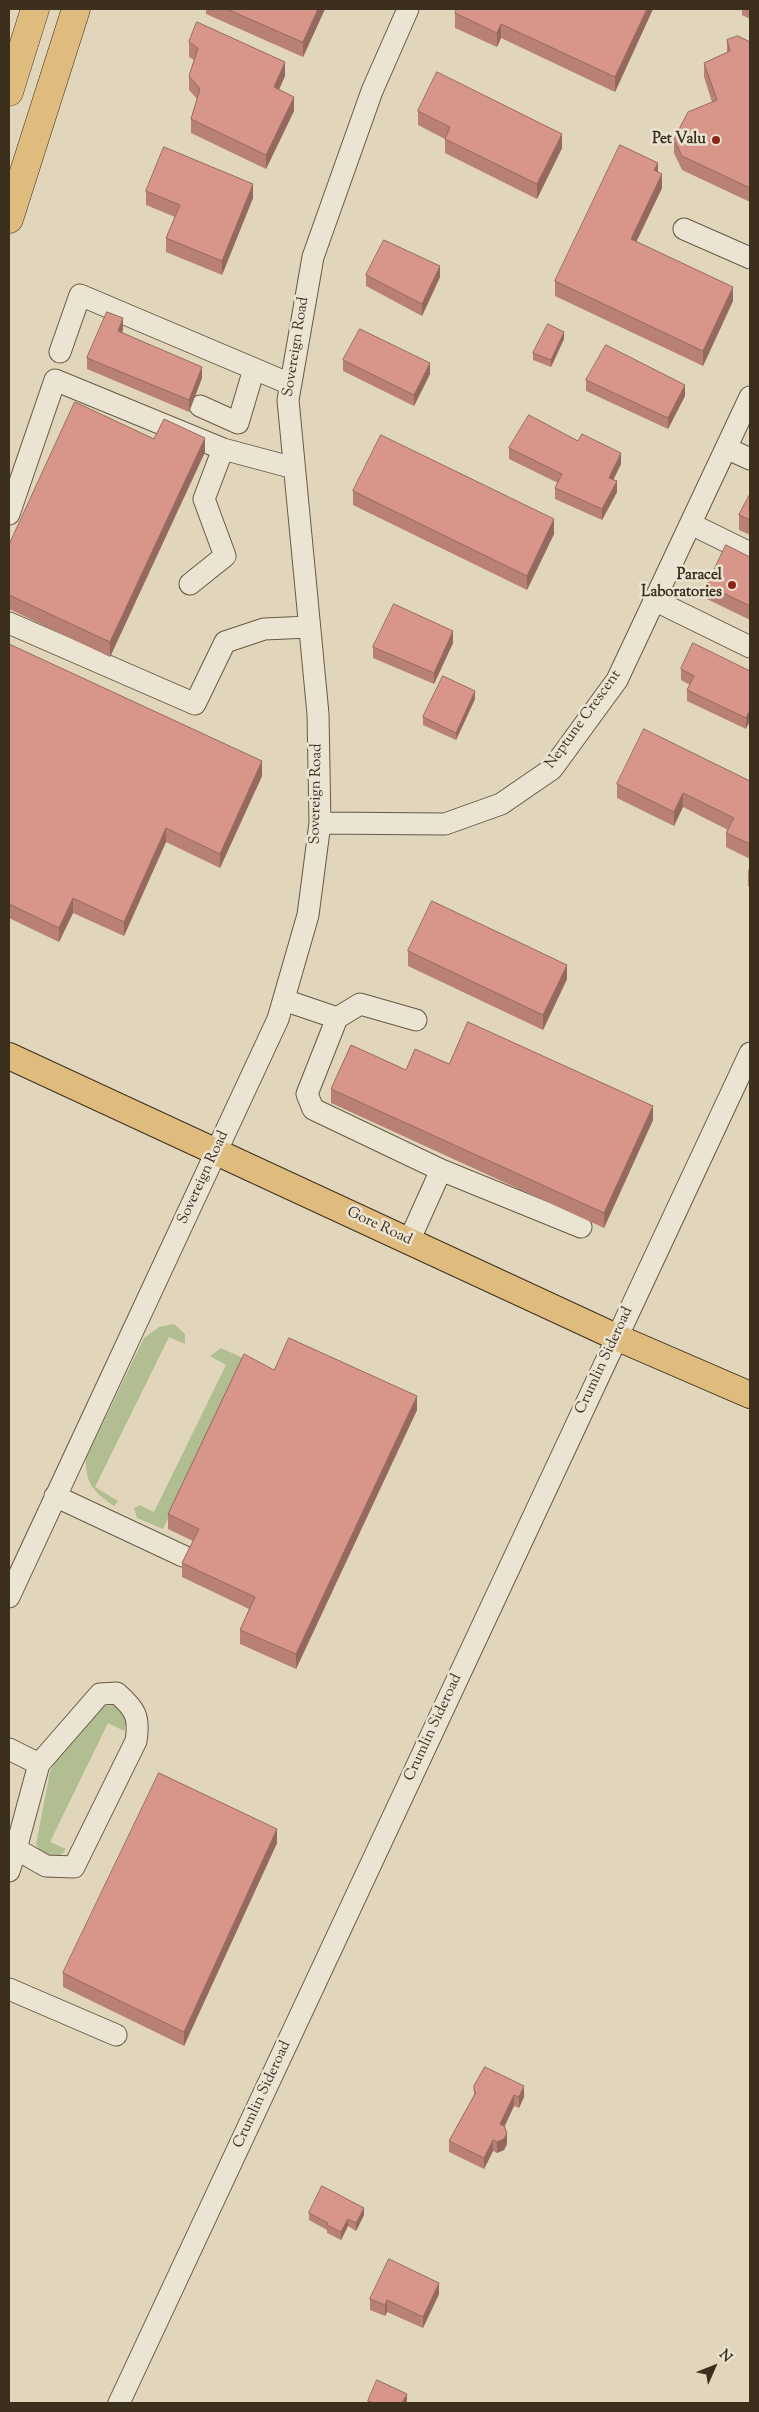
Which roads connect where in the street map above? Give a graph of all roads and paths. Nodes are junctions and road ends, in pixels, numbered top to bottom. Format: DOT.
graph roads {
  1 [pos="35,9"];
  2 [pos="76,9"];
  3 [pos="408,9"];
  4 [pos="9,92"];
  5 [pos="9,219"];
  6 [pos="684,229"];
  7 [pos="750,258"];
  8 [pos="60,352"];
  9 [pos="254,369"];
  10 [pos="290,384"];
  11 [pos="750,397"];
  12 [pos="200,406"];
  13 [pos="726,448"];
  14 [pos="223,449"];
  15 [pos="750,459"];
  16 [pos="294,468"];
  17 [pos="9,514"];
  18 [pos="691,524"];
  19 [pos="750,553"];
  20 [pos="190,584"];
  21 [pos="654,600"];
  22 [pos="9,622"];
  23 [pos="309,626"];
  24 [pos="750,647"];
  25 [pos="320,823"];
  26 [pos="284,1000"];
  27 [pos="337,1018"];
  28 [pos="416,1020"];
  29 [pos="750,1053"];
  30 [pos="9,1056"];
  31 [pos="216,1152"];
  32 [pos="441,1170"];
  33 [pos="580,1227"];
  34 [pos="409,1241"];
  35 [pos="616,1337"];
  36 [pos="750,1395"];
  37 [pos="55,1496"];
  38 [pos="183,1556"];
  39 [pos="9,1597"];
  40 [pos="9,1749"];
  41 [pos="39,1764"];
  42 [pos="16,1849"];
  43 [pos="9,1871"];
  44 [pos="9,1989"];
  45 [pos="116,2035"];
  46 [pos="120,2403"];
  1 -- 4 [label="highway"];
  2 -- 5 [label="highway"];
  3 -- 10 [label="street, Sovereign Road"];
  6 -- 7 [label="street"];
  8 -- 9 [label="street"];
  9 -- 10 [label="street"];
  9 -- 12 [label="street"];
  10 -- 16 [label="street, Sovereign Road"];
  11 -- 13 [label="street, Neptune Crescent"];
  13 -- 15 [label="street"];
  13 -- 18 [label="street, Neptune Crescent"];
  14 -- 16 [label="street"];
  14 -- 17 [label="street"];
  14 -- 20 [label="street"];
  16 -- 23 [label="street, Sovereign Road"];
  18 -- 19 [label="street"];
  18 -- 21 [label="street, Neptune Crescent"];
  21 -- 24 [label="street"];
  21 -- 25 [label="street, Neptune Crescent"];
  22 -- 23 [label="street"];
  23 -- 25 [label="street, Sovereign Road"];
  25 -- 26 [label="street, Sovereign Road"];
  26 -- 27 [label="street"];
  26 -- 31 [label="street, Sovereign Road"];
  27 -- 28 [label="street"];
  27 -- 32 [label="street"];
  29 -- 35 [label="street, Crumlin Sideroad"];
  30 -- 31 [label="main road, Gore Road"];
  31 -- 34 [label="main road, Gore Road"];
  31 -- 37 [label="street, Sovereign Road"];
  32 -- 33 [label="street"];
  32 -- 34 [label="street"];
  34 -- 35 [label="main road, Gore Road"];
  35 -- 36 [label="main road, Gore Road"];
  35 -- 46 [label="street, Crumlin Sideroad"];
  37 -- 38 [label="street"];
  37 -- 39 [label="street, Sovereign Road"];
  40 -- 41 [label="street"];
  41 -- 42 [label="street"];
  41 -- 42 [label="street"];
  42 -- 43 [label="street"];
  44 -- 45 [label="street"];
}
